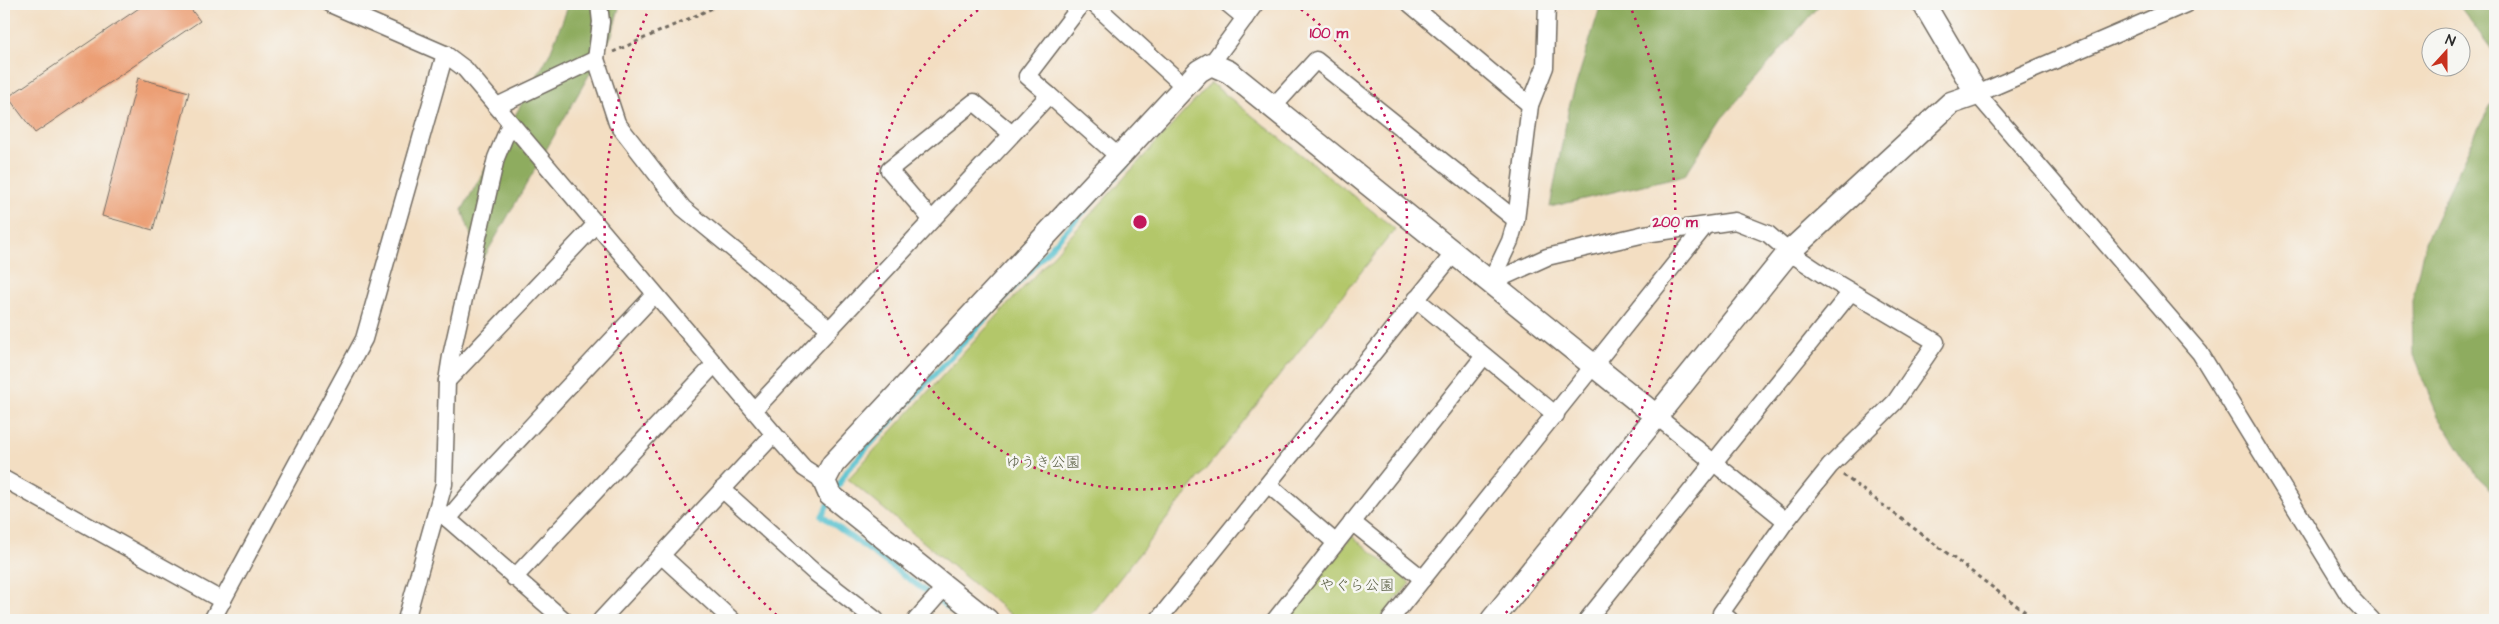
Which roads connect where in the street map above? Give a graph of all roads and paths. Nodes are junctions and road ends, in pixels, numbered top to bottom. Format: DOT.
graph roads {
  1 [pos="330,4"];
  2 [pos="599,4"];
  3 [pos="722,4"];
  4 [pos="1082,4"];
  5 [pos="1094,4"];
  6 [pos="1228,4"];
  7 [pos="1255,4"];
  8 [pos="1410,4"];
  9 [pos="1547,4"];
  10 [pos="1924,4"];
  11 [pos="2186,4"];
  12 [pos="1245,18"];
  13 [pos="445,54"];
  14 [pos="596,59"];
  15 [pos="1211,64"];
  16 [pos="1185,87"];
  17 [pos="1977,94"];
  18 [pos="1049,95"];
  19 [pos="1530,105"];
  20 [pos="497,106"];
  21 [pos="1273,107"];
  22 [pos="510,124"];
  23 [pos="1012,134"];
  24 [pos="1119,157"];
  25 [pos="932,220"];
  26 [pos="1516,220"];
  27 [pos="596,224"];
  28 [pos="1705,226"];
  29 [pos="1789,252"];
  30 [pos="1454,253"];
  31 [pos="1490,282"];
  32 [pos="1851,292"];
  33 [pos="655,294"];
  34 [pos="1416,299"];
  35 [pos="829,328"];
  36 [pos="1484,356"];
  37 [pos="715,364"];
  38 [pos="1594,367"];
  39 [pos="447,381"];
  40 [pos="755,409"];
  41 [pos="1556,415"];
  42 [pos="1655,415"];
  43 [pos="774,434"];
  44 [pos="1715,463"];
  45 [pos="1830,466"];
  46 [pos="4,479"];
  47 [pos="824,481"];
  48 [pos="1269,485"];
  49 [pos="722,489"];
  50 [pos="443,514"];
  51 [pos="1786,521"];
  52 [pos="1352,522"];
  53 [pos="1336,543"];
  54 [pos="661,555"];
  55 [pos="514,578"];
  56 [pos="1423,579"];
  57 [pos="945,587"];
  58 [pos="223,601"];
  59 [pos="1722,618"];
  60 [pos="212,620"];
  61 [pos="406,620"];
  62 [pos="562,620"];
  63 [pos="601,620"];
  64 [pos="732,620"];
  65 [pos="876,620"];
  66 [pos="916,620"];
  67 [pos="987,620"];
  68 [pos="1158,620"];
  69 [pos="1275,620"];
  70 [pos="1390,620"];
  71 [pos="1492,620"];
  72 [pos="1587,620"];
  73 [pos="2036,620"];
  74 [pos="2372,620"];
  1 -- 13 [label="street"];
  2 -- 14 [label="street"];
  3 -- 14 [label="path"];
  4 -- 18 [label="street"];
  5 -- 16 [label="street"];
  6 -- 12 [label="street"];
  7 -- 12 [label="street"];
  8 -- 19 [label="street"];
  9 -- 19 [label="street"];
  10 -- 17 [label="street"];
  11 -- 17 [label="street"];
  12 -- 15 [label="street"];
  13 -- 20 [label="street"];
  13 -- 58 [label="street"];
  14 -- 20 [label="street"];
  14 -- 35 [label="street"];
  15 -- 16 [label="street"];
  15 -- 21 [label="street"];
  16 -- 24 [label="street"];
  17 -- 29 [label="street"];
  17 -- 74 [label="street"];
  18 -- 23 [label="street"];
  18 -- 24 [label="street"];
  19 -- 26 [label="street"];
  20 -- 22 [label="street"];
  21 -- 26 [label="street"];
  21 -- 30 [label="street"];
  22 -- 27 [label="street"];
  22 -- 39 [label="street"];
  23 -- 25 [label="street"];
  23 -- 25 [label="street"];
  24 -- 47 [label="street"];
  25 -- 35 [label="street"];
  26 -- 31 [label="street"];
  27 -- 33 [label="street"];
  27 -- 39 [label="street"];
  28 -- 29 [label="street"];
  28 -- 31 [label="street"];
  28 -- 38 [label="street"];
  29 -- 32 [label="street"];
  29 -- 42 [label="street"];
  30 -- 31 [label="street"];
  30 -- 34 [label="street"];
  31 -- 38 [label="street"];
  32 -- 44 [label="street"];
  32 -- 45 [label="street"];
  33 -- 37 [label="street"];
  33 -- 50 [label="street"];
  34 -- 36 [label="street"];
  34 -- 48 [label="street"];
  35 -- 40 [label="street"];
  36 -- 41 [label="street"];
  36 -- 52 [label="street"];
  37 -- 40 [label="street"];
  37 -- 55 [label="street"];
  38 -- 41 [label="street"];
  38 -- 42 [label="street"];
  39 -- 50 [label="street"];
  40 -- 43 [label="street"];
  41 -- 56 [label="street"];
  42 -- 44 [label="street"];
  42 -- 71 [label="street"];
  43 -- 47 [label="street"];
  43 -- 49 [label="street"];
  44 -- 51 [label="street"];
  44 -- 72 [label="street"];
  45 -- 51 [label="street"];
  45 -- 73 [label="path"];
  46 -- 58 [label="street"];
  47 -- 57 [label="street"];
  48 -- 53 [label="street"];
  48 -- 68 [label="street"];
  49 -- 54 [label="street"];
  49 -- 65 [label="street"];
  50 -- 55 [label="street"];
  50 -- 61 [label="street"];
  51 -- 59 [label="street"];
  52 -- 53 [label="street"];
  52 -- 56 [label="street"];
  53 -- 69 [label="street"];
  54 -- 63 [label="street"];
  54 -- 64 [label="street"];
  55 -- 62 [label="street"];
  56 -- 70 [label="street"];
  57 -- 66 [label="street"];
  57 -- 67 [label="street"];
  58 -- 60 [label="street"];
}
